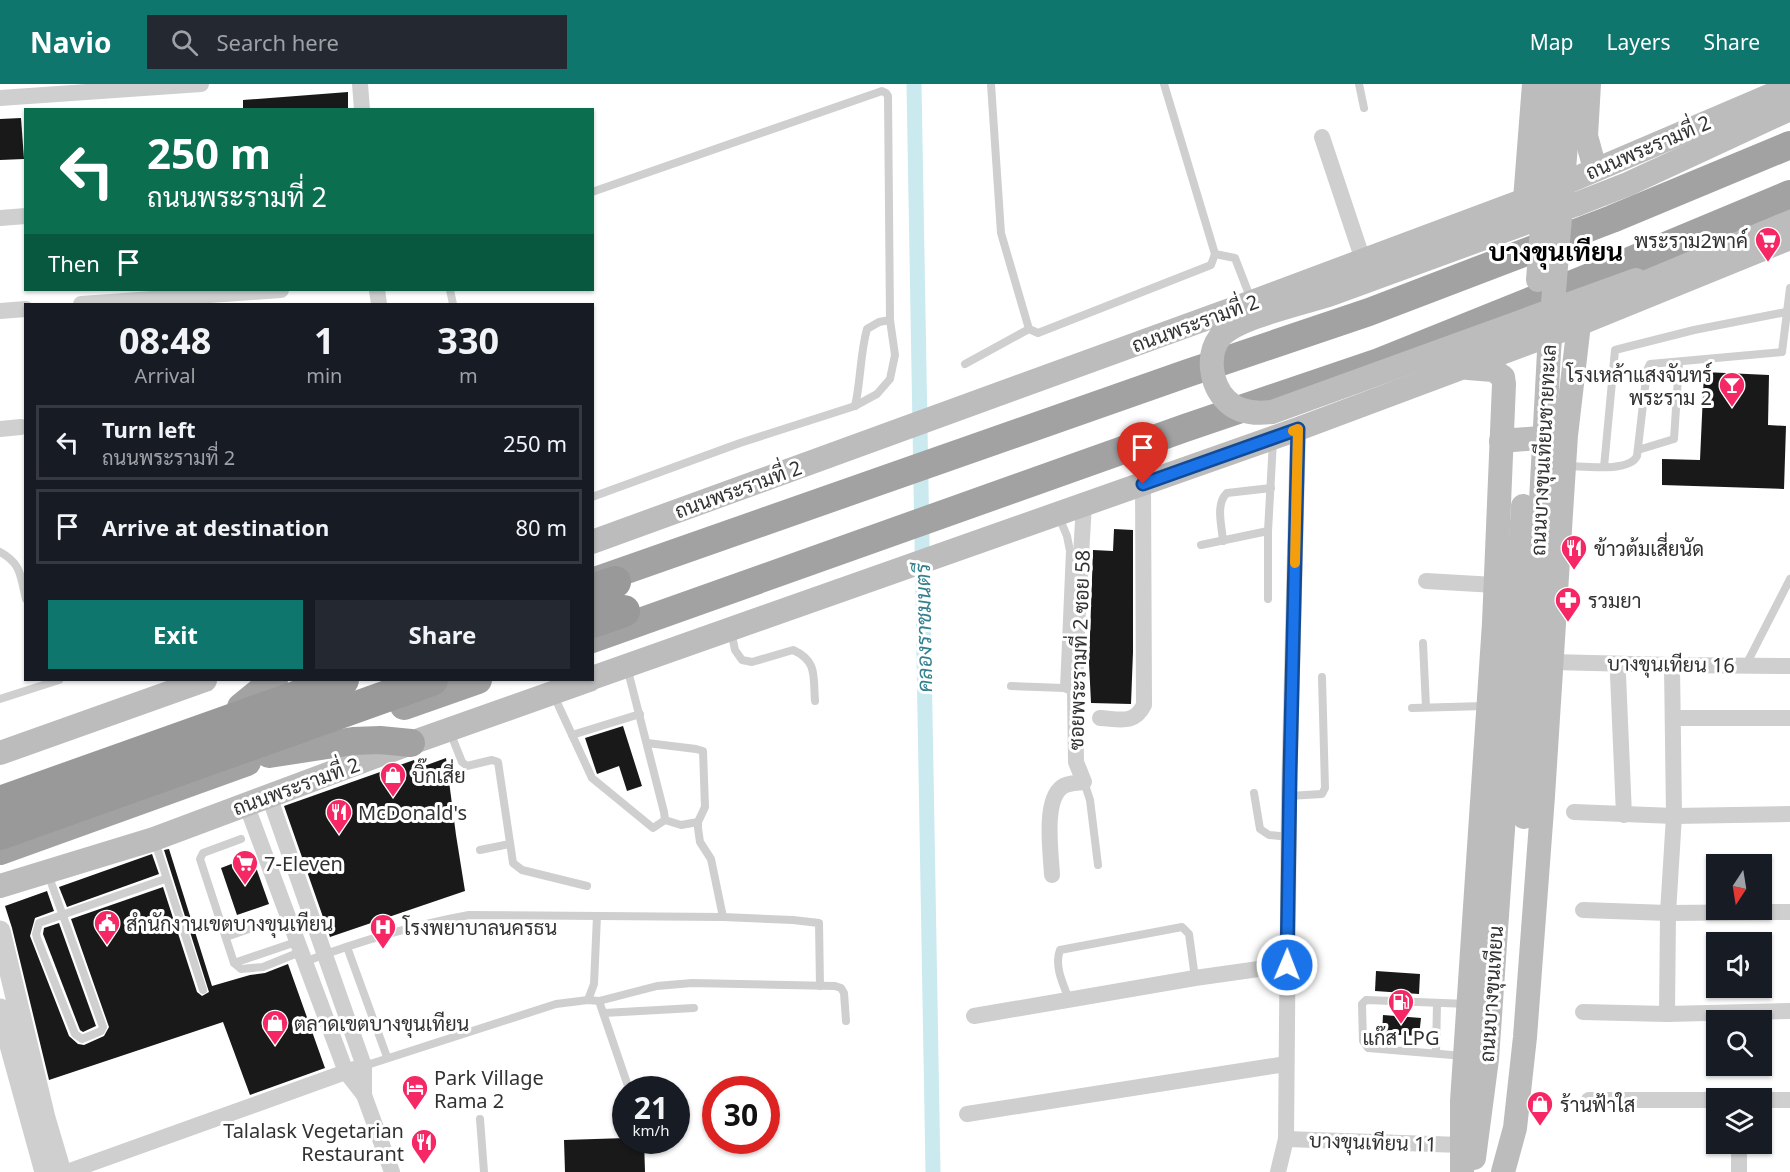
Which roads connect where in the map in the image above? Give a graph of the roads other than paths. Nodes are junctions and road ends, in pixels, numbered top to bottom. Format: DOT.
graph roads {
  1 [pos="201,84"];
  2 [pos="360,84"];
  3 [pos="991,84"];
  4 [pos="1164,84"];
  5 [pos="1359,84"];
  6 [pos="1534,84"];
  7 [pos="1553,84"];
  8 [pos="1571,84"];
  9 [pos="1589,84"];
  10 [pos="164,85"];
  11 [pos="1790,87"];
  12 [pos="60,89"];
  13 [pos="0,98"];
  14 [pos="362,108"];
  15 [pos="1364,108"];
  16 [pos="1790,110"];
  17 [pos="1322,137"];
  18 [pos="1790,145"];
  19 [pos="1595,169"];
  20 [pos="594,191"];
  21 [pos="1790,194"];
  22 [pos="1525,200"];
  23 [pos="24,216"];
  24 [pos="0,218"];
  25 [pos="1790,218"];
  26 [pos="1790,238"];
  27 [pos="1215,254"];
  28 [pos="1363,260"];
  29 [pos="1790,288"];
  30 [pos="267,291"];
  31 [pos="1252,302"];
  32 [pos="95,303"];
  33 [pos="24,309"];
  34 [pos="0,310"];
  35 [pos="1786,312"];
  36 [pos="890,320"];
  37 [pos="1579,324"];
  38 [pos="1029,329"];
  39 [pos="1786,352"];
  40 [pos="1679,362"];
  41 [pos="965,364"];
  42 [pos="1465,367"];
  43 [pos="855,406"];
  44 [pos="21,427"];
  45 [pos="0,429"];
  46 [pos="1298,429"];
  47 [pos="1566,435"];
  48 [pos="1273,438"];
  49 [pos="1501,441"];
  50 [pos="1638,450"];
  51 [pos="1566,466"];
  52 [pos="1604,467"];
  53 [pos="1143,484"];
  54 [pos="1271,488"];
  55 [pos="594,496"];
  56 [pos="1084,504"];
  57 [pos="1057,513"];
  58 [pos="1268,531"];
  59 [pos="594,541"];
  60 [pos="1223,541"];
  61 [pos="1202,545"];
  62 [pos="0,552"];
  63 [pos="22,566"];
  64 [pos="1790,579"];
  65 [pos="24,582"];
  66 [pos="1426,582"];
  67 [pos="1496,585"];
  68 [pos="606,591"];
  69 [pos="1268,599"];
  70 [pos="594,618"];
  71 [pos="731,629"];
  72 [pos="594,638"];
  73 [pos="1424,643"];
  74 [pos="1552,662"];
  75 [pos="1672,665"];
  76 [pos="627,666"];
  77 [pos="1746,666"];
  78 [pos="1790,666"];
  79 [pos="1618,675"];
  80 [pos="1322,677"];
  81 [pos="594,678"];
  82 [pos="202,681"];
  83 [pos="273,681"];
  84 [pos="313,681"];
  85 [pos="340,681"];
  86 [pos="429,681"];
  87 [pos="475,681"];
  88 [pos="585,681"];
  89 [pos="46,682"];
  90 [pos="1011,686"];
  91 [pos="1070,690"];
  92 [pos="553,692"];
  93 [pos="0,699"];
  94 [pos="815,701"];
  95 [pos="1489,706"];
  96 [pos="241,707"];
  97 [pos="1426,707"];
  98 [pos="1412,708"];
  99 [pos="640,714"];
  100 [pos="1100,718"];
  101 [pos="1673,718"];
  102 [pos="1790,718"];
  103 [pos="449,729"];
  104 [pos="572,735"];
  105 [pos="411,743"];
  106 [pos="647,743"];
  107 [pos="0,753"];
  108 [pos="269,754"];
  109 [pos="1084,782"];
  110 [pos="1254,793"];
  111 [pos="0,794"];
  112 [pos="1289,795"];
  113 [pos="269,796"];
  114 [pos="0,802"];
  115 [pos="246,804"];
  116 [pos="1574,812"];
  117 [pos="1790,814"];
  118 [pos="1624,815"];
  119 [pos="1514,816"];
  120 [pos="1674,816"];
  121 [pos="665,820"];
  122 [pos="698,822"];
  123 [pos="0,834"];
  124 [pos="1289,837"];
  125 [pos="154,839"];
  126 [pos="241,839"];
  127 [pos="510,844"];
  128 [pos="480,850"];
  129 [pos="0,851"];
  130 [pos="1098,865"];
  131 [pos="47,871"];
  132 [pos="1052,875"];
  133 [pos="165,879"];
  134 [pos="0,886"];
  135 [pos="587,886"];
  136 [pos="1583,910"];
  137 [pos="1790,912"];
  138 [pos="1668,913"];
  139 [pos="63,914"];
  140 [pos="597,916"];
  141 [pos="723,917"];
  142 [pos="272,921"];
  143 [pos="0,931"];
  144 [pos="226,938"];
  145 [pos="347,947"];
  146 [pos="300,952"];
  147 [pos="324,954"];
  148 [pos="1287,965"];
  149 [pos="1195,978"];
  150 [pos="820,986"];
  151 [pos="203,990"];
  152 [pos="1069,999"];
  153 [pos="588,1000"];
  154 [pos="598,1001"];
  155 [pos="1437,1003"];
  156 [pos="1468,1004"];
  157 [pos="694,1008"];
  158 [pos="0,1009"];
  159 [pos="1790,1011"];
  160 [pos="1583,1012"];
  161 [pos="604,1013"];
  162 [pos="1667,1014"];
  163 [pos="974,1016"];
  164 [pos="846,1021"];
  165 [pos="5,1046"];
  166 [pos="1436,1053"];
  167 [pos="1465,1056"];
  168 [pos="387,1057"];
  169 [pos="1286,1064"];
  170 [pos="364,1066"];
  171 [pos="346,1072"];
  172 [pos="624,1076"];
  173 [pos="364,1095"];
  174 [pos="1589,1100"];
  175 [pos="1706,1100"];
  176 [pos="1772,1100"];
  177 [pos="1790,1100"];
  178 [pos="967,1114"];
  179 [pos="480,1119"];
  180 [pos="1286,1139"];
  181 [pos="1461,1145"];
  182 [pos="1739,1154"];
  183 [pos="45,1172"];
  184 [pos="61,1172"];
  185 [pos="67,1172"];
  186 [pos="391,1172"];
  187 [pos="484,1172"];
  188 [pos="1276,1172"];
  189 [pos="1462,1172"];
  190 [pos="1472,1172"];
  191 [pos="1501,1172"];
  192 [pos="1739,1172"];
  1 -- 10 [label="street"];
  2 -- 14 [label="street"];
  3 -- 38 [label="lane"];
  4 -- 27 [label="lane"];
  5 -- 15 [label="lane"];
  6 -- 22 [label="main road"];
  7 -- 119 [label="main road, ถนนบางขุนเทียนชายทะเล, bridge"];
  8 -- 119 [label="main road, ถนนบางขุนเทียนชายทะเล, bridge"];
  9 -- 19 [label="main road"];
  10 -- 12 [label="street"];
  11 -- 19 [label="main road, ถนนพระรามที่ 2"];
  12 -- 13 [label="street"];
  16 -- 25 [label="main road, bridge"];
  17 -- 28 [label="street"];
  18 -- 68 [label="highway, ถนนพระรามที่ 2"];
  19 -- 22 [label="main road, ถนนพระรามที่ 2"];
  20 -- 36 [label="lane"];
  21 -- 72 [label="highway"];
  22 -- 28 [label="main road, ถนนพระรามที่ 2"];
  23 -- 24 [label="street"];
  26 -- 37 [label="main road, ถนนพระรามที่ 2"];
  27 -- 31 [label="lane"];
  27 -- 38 [label="lane"];
  28 -- 31 [label="main road, ถนนพระรามที่ 2"];
  29 -- 35 [label="lane"];
  30 -- 32 [label="street"];
  31 -- 59 [label="main road, ถนนพระรามที่ 2"];
  33 -- 34 [label="street"];
  35 -- 39 [label="lane"];
  35 -- 52 [label="lane"];
  36 -- 43 [label="lane"];
  36 -- 43 [label="lane"];
  37 -- 42 [label="main road, ถนนพระรามที่ 2"];
  37 -- 47 [label="main road"];
  38 -- 41 [label="lane"];
  39 -- 40 [label="lane"];
  40 -- 50 [label="lane"];
  40 -- 50 [label="lane"];
  42 -- 46 [label="main road, ถนนพระรามที่ 2"];
  42 -- 49 [label="main road"];
  43 -- 55 [label="lane"];
  44 -- 45 [label="street"];
  46 -- 48 [label="main road, ถนนพระรามที่ 2"];
  46 -- 112 [label="street"];
  47 -- 49 [label="main road"];
  47 -- 51 [label="main road"];
  48 -- 53 [label="main road, ถนนพระรามที่ 2"];
  48 -- 54 [label="lane"];
  49 -- 67 [label="main road"];
  50 -- 52 [label="lane"];
  51 -- 52 [label="lane"];
  51 -- 74 [label="main road"];
  53 -- 56 [label="main road, ถนนพระรามที่ 2"];
  53 -- 100 [label="street"];
  54 -- 58 [label="lane"];
  54 -- 60 [label="lane"];
  56 -- 57 [label="main road, ถนนพระรามที่ 2"];
  56 -- 91 [label="street, ซอยพระรามที่ 2 ซอย 58"];
  57 -- 71 [label="main road, ถนนพระรามที่ 2"];
  57 -- 91 [label="lane"];
  58 -- 60 [label="lane"];
  58 -- 69 [label="lane"];
  60 -- 61 [label="lane"];
  62 -- 63 [label="lane"];
  63 -- 65 [label="lane"];
  64 -- 77 [label="lane"];
  66 -- 67 [label="street"];
  67 -- 95 [label="main road"];
  68 -- 70 [label="highway"];
  71 -- 76 [label="main road, ถนนพระรามที่ 2"];
  71 -- 94 [label="lane"];
  73 -- 97 [label="lane"];
  74 -- 75 [label="street, บางขุนเทียน 16"];
  74 -- 191 [label="main road"];
  75 -- 77 [label="street, บางขุนเทียน 16"];
  75 -- 101 [label="street"];
  76 -- 81 [label="main road, ถนนพระรามที่ 2"];
  76 -- 99 [label="lane"];
  77 -- 78 [label="street, บางขุนเทียน 16"];
  79 -- 118 [label="street"];
  80 -- 112 [label="lane"];
  82 -- 107 [label="main road"];
  83 -- 96 [label="highway"];
  84 -- 96 [label="highway"];
  85 -- 114 [label="highway"];
  86 -- 123 [label="highway"];
  87 -- 108 [label="highway, ถนนพระรามที่ 2"];
  88 -- 92 [label="main road, ถนนพระรามที่ 2"];
  89 -- 93 [label="lane"];
  90 -- 91 [label="lane"];
  91 -- 109 [label="street, ซอยพระรามที่ 2 ซอย 58"];
  92 -- 103 [label="main road, ถนนพระรามที่ 2"];
  92 -- 104 [label="lane"];
  95 -- 97 [label="lane"];
  95 -- 156 [label="main road"];
  96 -- 111 [label="highway"];
  97 -- 98 [label="lane"];
  99 -- 104 [label="lane"];
  99 -- 106 [label="lane"];
  101 -- 102 [label="street"];
  101 -- 120 [label="street"];
  103 -- 105 [label="main road, ถนนพระรามที่ 2"];
  103 -- 127 [label="lane"];
  104 -- 121 [label="lane"];
  105 -- 108 [label="highway"];
  105 -- 113 [label="main road, ถนนพระรามที่ 2"];
  106 -- 121 [label="lane"];
  106 -- 122 [label="lane"];
  108 -- 129 [label="highway, ถนนพระรามที่ 2"];
  109 -- 130 [label="lane, ซอยพระรามที่ 2 ซอย 58"];
  109 -- 132 [label="street"];
  110 -- 124 [label="lane"];
  112 -- 124 [label="street"];
  113 -- 115 [label="main road, ถนนพระรามที่ 2"];
  113 -- 147 [label="street"];
  115 -- 125 [label="main road, ถนนพระรามที่ 2"];
  115 -- 146 [label="street"];
  116 -- 118 [label="street"];
  117 -- 120 [label="street"];
  118 -- 120 [label="street"];
  119 -- 190 [label="main road, ถนนบางขุนเทียน"];
  119 -- 191 [label="main road, ถนนบางขุนเทียน"];
  120 -- 138 [label="street"];
  121 -- 122 [label="lane"];
  122 -- 141 [label="lane"];
  124 -- 148 [label="street"];
  125 -- 131 [label="main road, ถนนพระรามที่ 2"];
  125 -- 133 [label="lane"];
  126 -- 144 [label="lane"];
  127 -- 128 [label="lane"];
  127 -- 135 [label="lane"];
  131 -- 134 [label="main road, ถนนพระรามที่ 2"];
  131 -- 139 [label="lane"];
  133 -- 139 [label="lane"];
  133 -- 151 [label="lane"];
  136 -- 138 [label="street"];
  137 -- 138 [label="street"];
  138 -- 162 [label="street"];
  139 -- 139 [label="lane"];
  140 -- 141 [label="lane"];
  140 -- 145 [label="lane"];
  140 -- 153 [label="lane"];
  141 -- 150 [label="lane"];
  142 -- 144 [label="lane"];
  143 -- 184 [label="street"];
  144 -- 146 [label="lane"];
  145 -- 147 [label="lane"];
  145 -- 168 [label="lane"];
  146 -- 147 [label="lane"];
  146 -- 171 [label="street"];
  147 -- 170 [label="street"];
  148 -- 149 [label="street"];
  148 -- 169 [label="street"];
  149 -- 152 [label="street"];
  149 -- 152 [label="lane"];
  150 -- 154 [label="lane"];
  150 -- 164 [label="lane"];
  152 -- 163 [label="street"];
  153 -- 154 [label="lane"];
  153 -- 168 [label="lane"];
  154 -- 161 [label="lane"];
  155 -- 156 [label="lane"];
  155 -- 166 [label="lane"];
  155 -- 166 [label="lane"];
  156 -- 167 [label="main road"];
  157 -- 161 [label="lane"];
  158 -- 165 [label="street"];
  159 -- 162 [label="street"];
  160 -- 162 [label="street"];
  161 -- 172 [label="lane"];
  165 -- 183 [label="street"];
  166 -- 167 [label="lane"];
  167 -- 181 [label="main road"];
  168 -- 170 [label="lane"];
  169 -- 178 [label="street"];
  169 -- 180 [label="street"];
  170 -- 171 [label="street"];
  170 -- 173 [label="street"];
  171 -- 173 [label="street"];
  171 -- 185 [label="street"];
  173 -- 186 [label="street"];
  174 -- 175 [label="street"];
  176 -- 177 [label="street"];
  179 -- 187 [label="lane"];
  180 -- 181 [label="street, บางขุนเทียน 11"];
  180 -- 188 [label="street"];
  181 -- 189 [label="main road"];
  182 -- 192 [label="street"];
}
